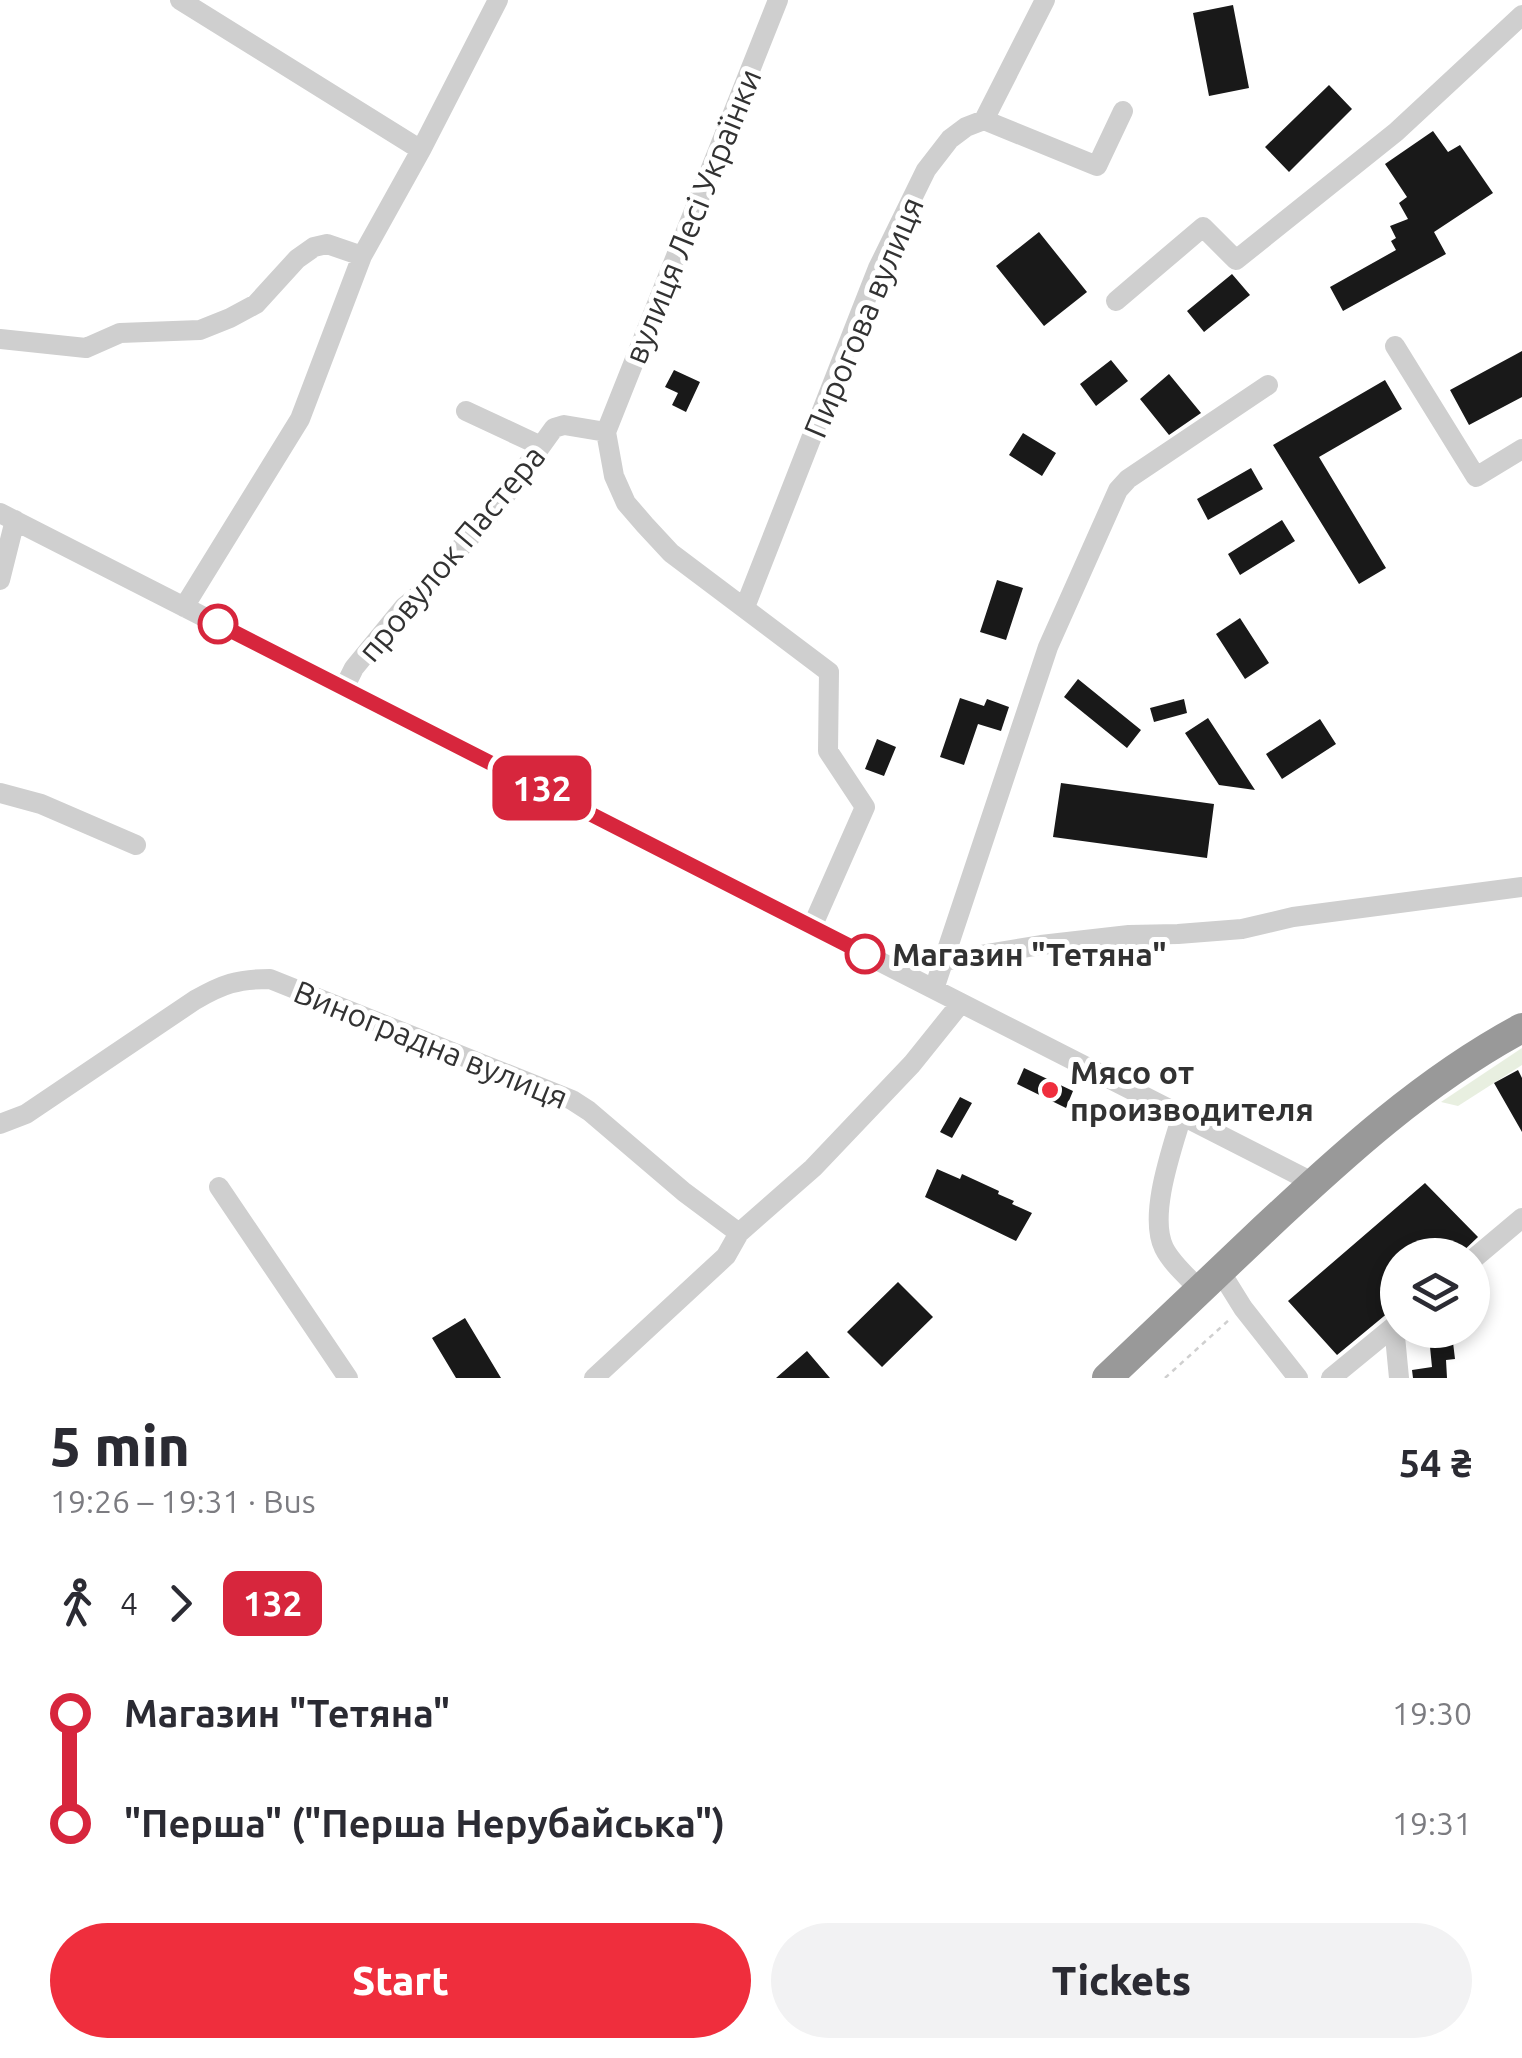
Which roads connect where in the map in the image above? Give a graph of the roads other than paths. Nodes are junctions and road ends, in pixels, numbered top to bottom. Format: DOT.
graph roads {
  1 [pos="180,0"];
  2 [pos="498,0"];
  3 [pos="1045,0"];
  4 [pos="775,1"];
  5 [pos="1522,15"];
  6 [pos="1124,111"];
  7 [pos="984,120"];
  8 [pos="422,150"];
  9 [pos="362,256"];
  10 [pos="1116,301"];
  11 [pos="0,339"];
  12 [pos="1396,346"];
  13 [pos="1268,385"];
  14 [pos="466,411"];
  15 [pos="606,432"];
  16 [pos="541,446"];
  17 [pos="1522,449"];
  18 [pos="8,516"];
  19 [pos="0,580"];
  20 [pos="184,607"];
  21 [pos="745,607"];
  22 [pos="344,688"];
  23 [pos="0,793"];
  24 [pos="136,845"];
  25 [pos="1522,887"];
  26 [pos="812,927"];
  27 [pos="944,961"];
  28 [pos="934,989"];
  29 [pos="961,1002"];
  30 [pos="1522,1028"];
  31 [pos="1182,1115"];
  32 [pos="0,1124"];
  33 [pos="1314,1182"];
  34 [pos="219,1187"];
  35 [pos="1522,1218"];
  36 [pos="739,1233"];
  37 [pos="1490,1245"];
  38 [pos="1210,1281"];
  39 [pos="1380,1337"];
  40 [pos="1397,1348"];
  41 [pos="348,1378"];
  42 [pos="594,1378"];
  43 [pos="1108,1378"];
  44 [pos="1298,1378"];
  45 [pos="1331,1378"];
  46 [pos="1399,1378"];
  1 -- 8 [label="street"];
  2 -- 8 [label="street"];
  3 -- 7 [label="street, Пирогова вулиця"];
  4 -- 15 [label="street, вулиця Лесі Українки"];
  5 -- 10 [label="street"];
  6 -- 7 [label="street"];
  7 -- 21 [label="street, Пирогова вулиця"];
  8 -- 9 [label="street"];
  9 -- 11 [label="street"];
  9 -- 20 [label="street"];
  12 -- 17 [label="street"];
  13 -- 27 [label="street"];
  14 -- 16 [label="street"];
  15 -- 16 [label="street, провулок Пастера"];
  15 -- 21 [label="street"];
  16 -- 22 [label="street, провулок Пастера"];
  18 -- 19 [label="street"];
  18 -- 20 [label="street"];
  20 -- 22 [label="street"];
  21 -- 26 [label="street"];
  22 -- 26 [label="street"];
  23 -- 24 [label="street"];
  25 -- 27 [label="street"];
  26 -- 28 [label="street"];
  27 -- 28 [label="street"];
  28 -- 29 [label="street"];
  29 -- 31 [label="street"];
  29 -- 36 [label="street"];
  30 -- 33 [label="highway"];
  31 -- 33 [label="street"];
  31 -- 38 [label="street"];
  32 -- 36 [label="street, Виноградна вулиця"];
  33 -- 38 [label="highway"];
  34 -- 41 [label="street"];
  35 -- 37 [label="street"];
  36 -- 42 [label="street"];
  38 -- 43 [label="highway"];
  38 -- 44 [label="street"];
  39 -- 45 [label="street"];
  40 -- 46 [label="street"];
}
